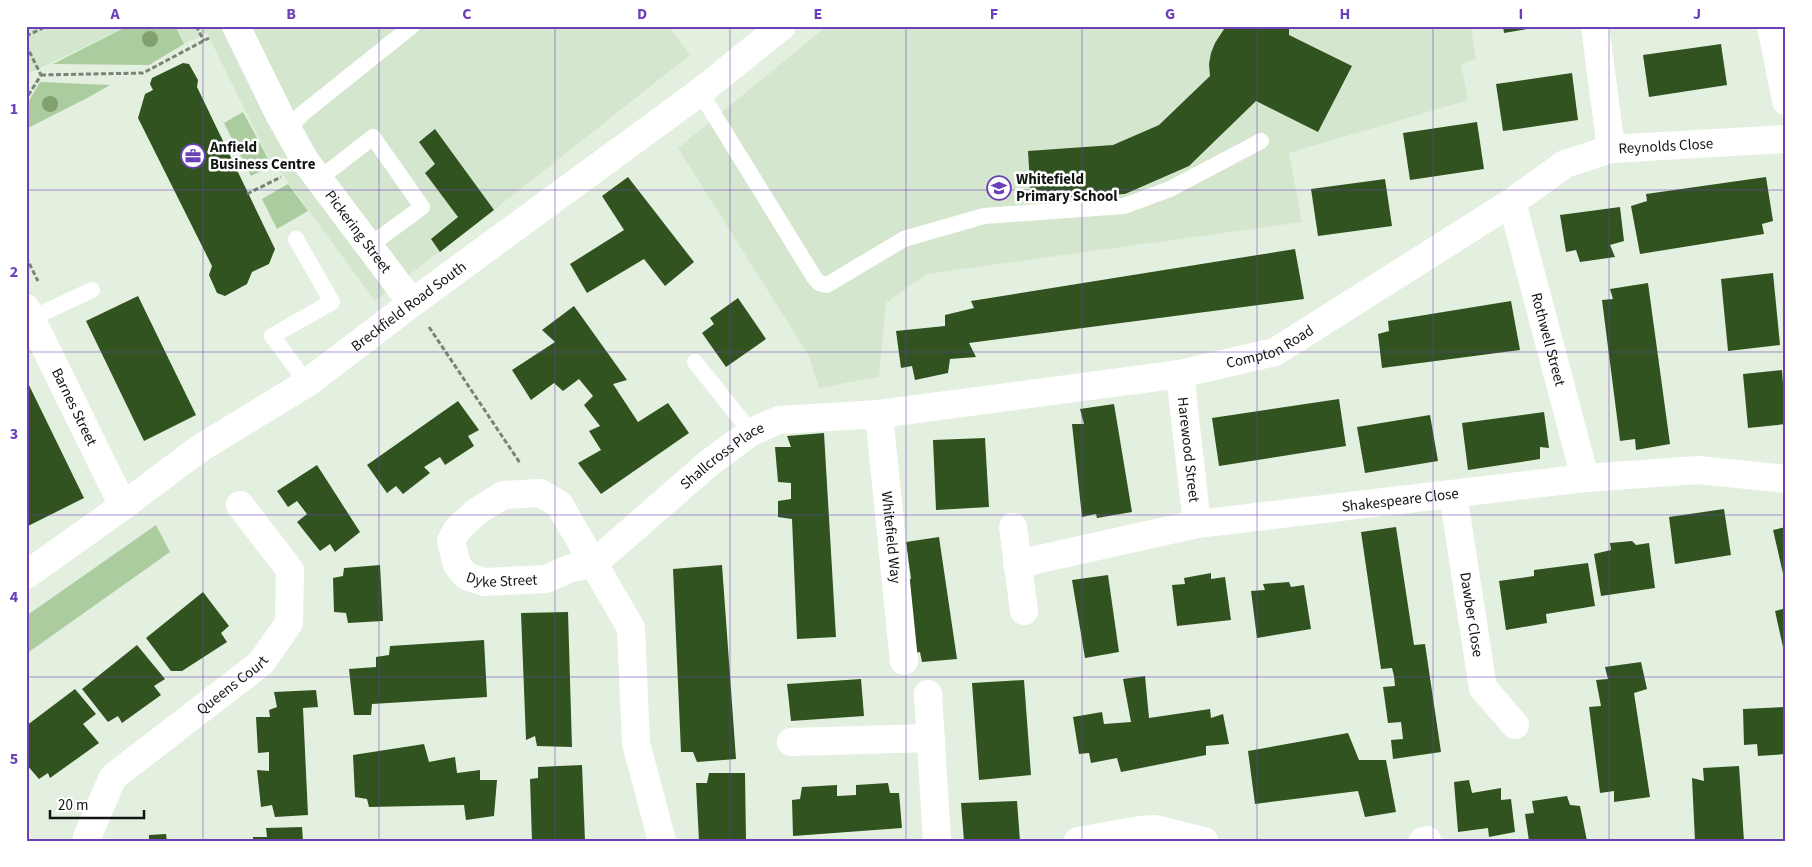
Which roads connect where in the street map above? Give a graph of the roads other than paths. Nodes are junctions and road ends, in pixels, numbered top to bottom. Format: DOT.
graph roads {
  1 [pos="236,26"];
  2 [pos="412,26"];
  3 [pos="782,26"];
  4 [pos="1595,26"];
  5 [pos="1771,26"];
  6 [pos="700,92"];
  7 [pos="1786,101"];
  8 [pos="291,134"];
  9 [pos="1786,139"];
  10 [pos="1261,141"];
  11 [pos="1611,149"];
  12 [pos="319,179"];
  13 [pos="1512,202"];
  14 [pos="296,239"];
  15 [pos="369,246"];
  16 [pos="92,290"];
  17 [pos="412,303"];
  18 [pos="33,304"];
  19 [pos="695,362"];
  20 [pos="1180,374"];
  21 [pos="307,383"];
  22 [pos="879,414"];
  23 [pos="751,432"];
  24 [pos="1585,478"];
  25 [pos="1786,479"];
  26 [pos="1453,494"];
  27 [pos="240,505"];
  28 [pos="123,506"];
  29 [pos="1197,524"];
  30 [pos="1012,527"];
  31 [pos="594,564"];
  32 [pos="1017,564"];
  33 [pos="26,575"];
  34 [pos="1024,611"];
  35 [pos="904,661"];
  36 [pos="928,694"];
  37 [pos="1515,725"];
  38 [pos="931,738"];
  39 [pos="791,742"];
  40 [pos="1092,840"];
  41 [pos="87,841"];
  42 [pos="662,841"];
  43 [pos="937,841"];
  44 [pos="1204,841"];
  1 -- 8 [label="street, Pickering Street"];
  2 -- 8 [label="lane"];
  3 -- 6 [label="street, Breckfield Road South"];
  4 -- 11 [label="street, Reynolds Close"];
  5 -- 7 [label="street"];
  6 -- 10 [label="lane"];
  6 -- 17 [label="street, Breckfield Road South"];
  8 -- 12 [label="street, Pickering Street"];
  9 -- 11 [label="street, Reynolds Close"];
  11 -- 13 [label="street, Compton Road"];
  12 -- 15 [label="street, Pickering Street"];
  12 -- 15 [label="lane"];
  13 -- 20 [label="street, Compton Road"];
  13 -- 24 [label="street, Rothwell Street"];
  14 -- 21 [label="lane"];
  15 -- 17 [label="street, Pickering Street"];
  16 -- 18 [label="lane"];
  17 -- 21 [label="street, Breckfield Road South"];
  18 -- 28 [label="street, Barnes Street"];
  19 -- 23 [label="lane"];
  20 -- 22 [label="street, Compton Road"];
  20 -- 29 [label="street, Harewood Street"];
  21 -- 28 [label="street, Breckfield Road South"];
  22 -- 23 [label="street, Shallcross Place"];
  22 -- 35 [label="street, Whitefield Way"];
  23 -- 31 [label="street, Shallcross Place"];
  24 -- 25 [label="street, Shakespeare Close"];
  24 -- 26 [label="street, Shakespeare Close"];
  26 -- 29 [label="street, Shakespeare Close"];
  26 -- 37 [label="street, Dawber Close"];
  27 -- 41 [label="street, Queens Court"];
  28 -- 33 [label="street, Breckfield Road South"];
  29 -- 32 [label="street, Shakespeare Close"];
  30 -- 32 [label="street"];
  31 -- 31 [label="street, Dyke Street"];
  31 -- 42 [label="street"];
  32 -- 34 [label="street"];
  36 -- 38 [label="street"];
  38 -- 39 [label="street"];
  38 -- 43 [label="street"];
  40 -- 44 [label="street"];
}
